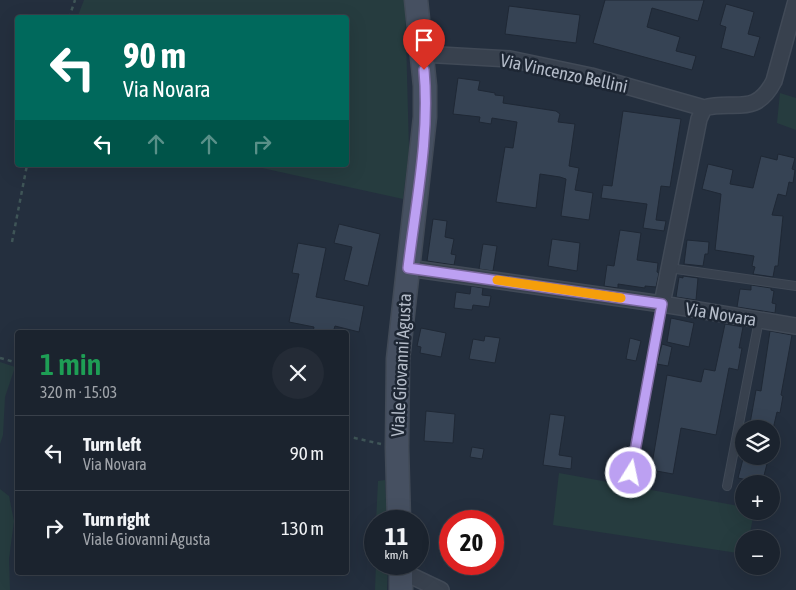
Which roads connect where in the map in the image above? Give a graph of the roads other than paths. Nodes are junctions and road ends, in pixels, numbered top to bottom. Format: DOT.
graph roads {
  1 [pos="416,0"];
  2 [pos="796,1"];
  3 [pos="790,44"];
  4 [pos="422,54"];
  5 [pos="704,108"];
  6 [pos="408,268"];
  7 [pos="669,268"];
  8 [pos="796,286"];
  9 [pos="662,304"];
  10 [pos="759,320"];
  11 [pos="796,326"];
  12 [pos="631,473"];
  13 [pos="727,486"];
  14 [pos="399,510"];
  15 [pos="401,575"];
  16 [pos="441,590"];
  1 -- 4 [label="street, Viale Giovanni Agusta"];
  2 -- 3 [label="street, Via Vincenzo Bellini"];
  3 -- 5 [label="street, Via Vincenzo Bellini"];
  4 -- 5 [label="street, Via Vincenzo Bellini"];
  4 -- 6 [label="street, Viale Giovanni Agusta"];
  5 -- 7 [label="street"];
  6 -- 9 [label="street, Via Novara"];
  6 -- 14 [label="street, Viale Giovanni Agusta"];
  7 -- 8 [label="lane"];
  7 -- 9 [label="street"];
  9 -- 10 [label="street, Via Novara"];
  9 -- 12 [label="lane"];
  10 -- 11 [label="street, Via Novara"];
  10 -- 13 [label="lane"];
  15 -- 16 [label="street"];
}
